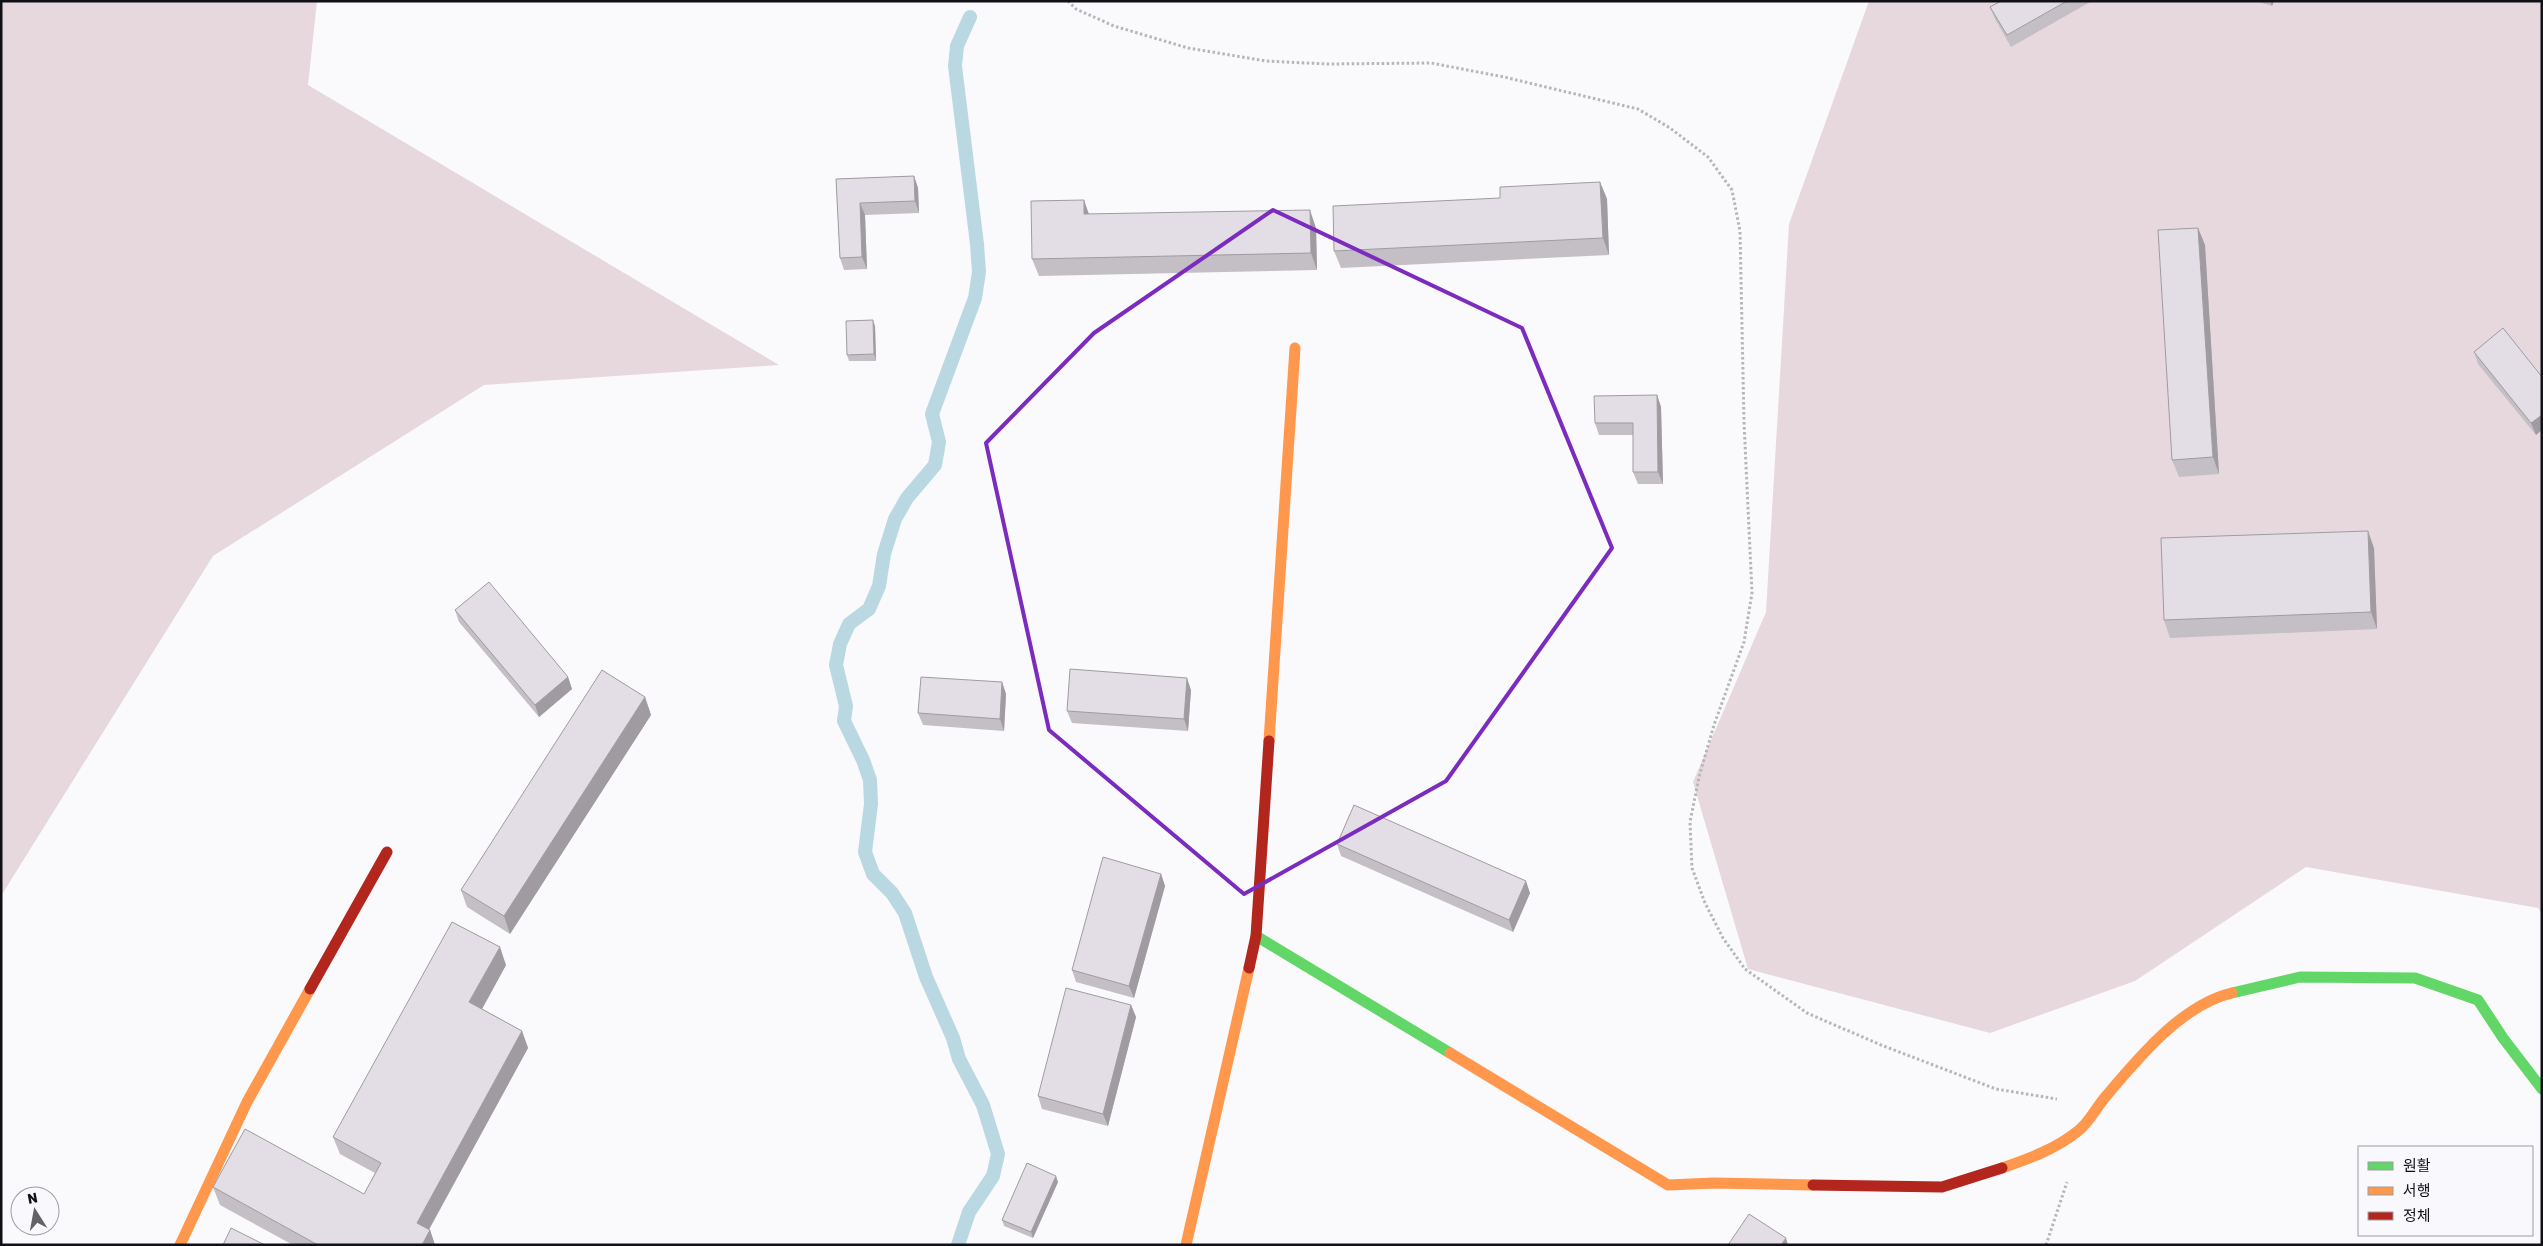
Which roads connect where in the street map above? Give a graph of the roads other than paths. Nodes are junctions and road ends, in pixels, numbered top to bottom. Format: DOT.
graph roads {
  1 [pos="1295,348"];
  2 [pos="387,852"];
  3 [pos="1256,936"];
  4 [pos="2542,1089"];
  5 [pos="180,1245"];
  6 [pos="1186,1245"];
  1 -- 3 [label="street"];
  2 -- 5 [label="street"];
  3 -- 4 [label="street"];
  3 -- 6 [label="street"];
}
